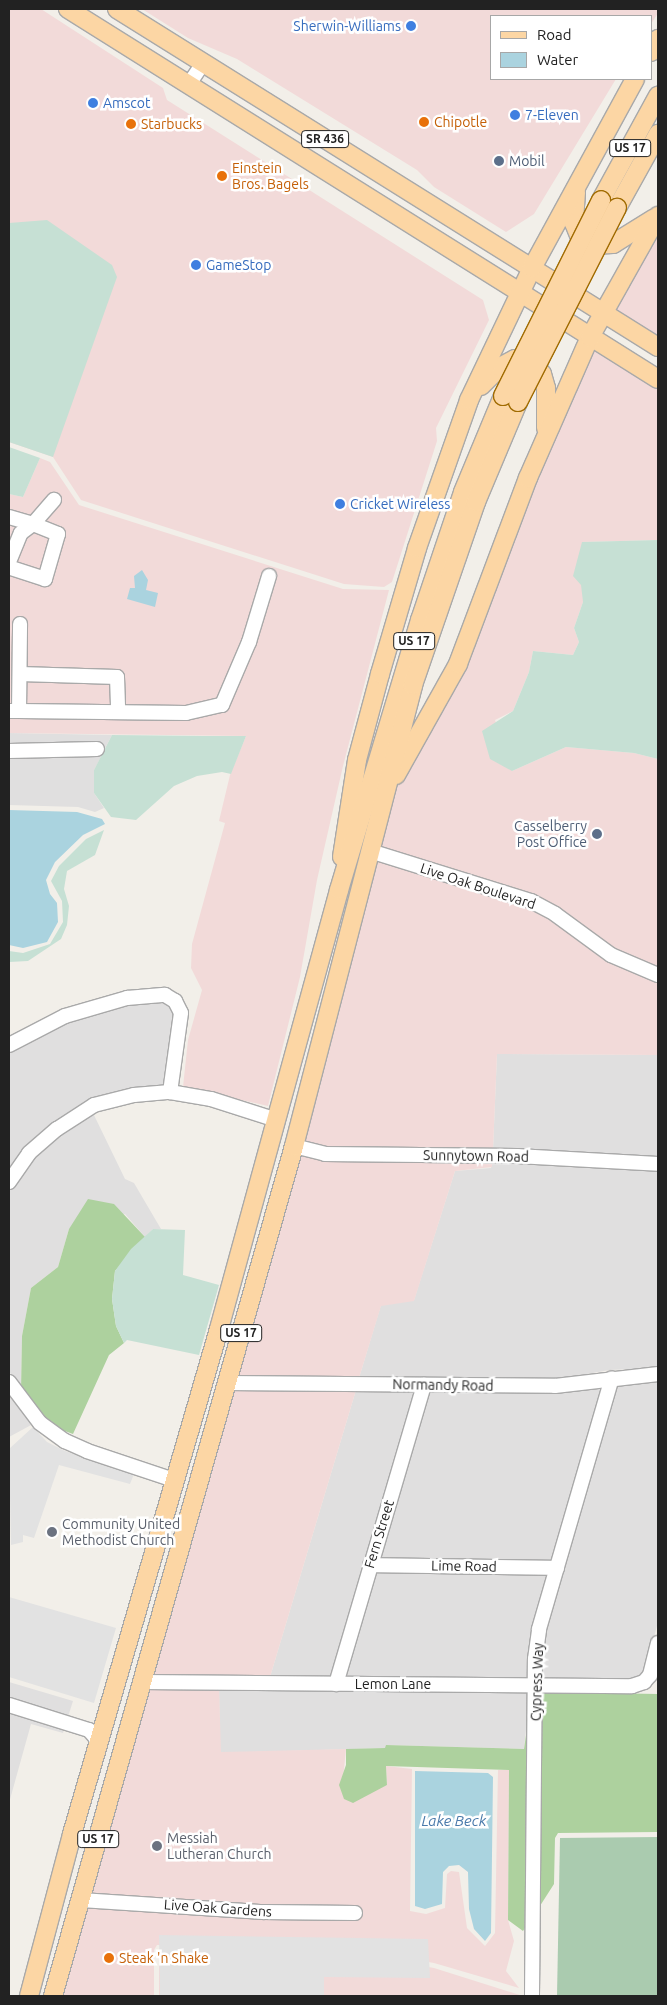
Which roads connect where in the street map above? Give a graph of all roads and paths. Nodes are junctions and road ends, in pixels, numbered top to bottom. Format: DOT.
graph roads {
  1 [pos="68,9"];
  2 [pos="117,9"];
  3 [pos="658,39"];
  4 [pos="652,50"];
  5 [pos="203,63"];
  6 [pos="634,80"];
  7 [pos="189,84"];
  8 [pos="658,96"];
  9 [pos="658,134"];
  10 [pos="578,182"];
  11 [pos="609,204"];
  12 [pos="658,216"];
  13 [pos="532,268"];
  14 [pos="520,292"];
  15 [pos="606,315"];
  16 [pos="590,337"];
  17 [pos="658,346"];
  18 [pos="658,379"];
  19 [pos="470,398"];
  20 [pos="511,399"];
  21 [pos="546,438"];
  22 [pos="54,500"];
  23 [pos="9,517"];
  24 [pos="33,524"];
  25 [pos="9,562"];
  26 [pos="9,567"];
  27 [pos="269,576"];
  28 [pos="20,624"];
  29 [pos="20,674"];
  30 [pos="14,711"];
  31 [pos="118,712"];
  32 [pos="97,749"];
  33 [pos="9,751"];
  34 [pos="385,792"];
  35 [pos="370,851"];
  36 [pos="339,890"];
  37 [pos="658,975"];
  38 [pos="9,1045"];
  39 [pos="170,1092"];
  40 [pos="284,1094"];
  41 [pos="276,1120"];
  42 [pos="294,1146"];
  43 [pos="658,1164"];
  44 [pos="9,1182"];
  45 [pos="218,1329"];
  46 [pos="658,1374"];
  47 [pos="612,1378"];
  48 [pos="9,1382"];
  49 [pos="227,1383"];
  50 [pos="424,1385"];
  51 [pos="174,1480"];
  52 [pos="187,1524"];
  53 [pos="370,1566"];
  54 [pos="557,1568"];
  55 [pos="149,1571"];
  56 [pos="658,1643"];
  57 [pos="142,1682"];
  58 [pos="336,1684"];
  59 [pos="535,1686"];
  60 [pos="115,1692"];
  61 [pos="9,1705"];
  62 [pos="98,1754"];
  63 [pos="111,1796"];
  64 [pos="70,1850"];
  65 [pos="80,1900"];
  66 [pos="355,1913"];
  67 [pos="29,1996"];
  68 [pos="53,1996"];
  69 [pos="532,1996"];
  1 -- 7 [label="main road, SR 436"];
  2 -- 5 [label="main road, SR 436"];
  3 -- 4 [label="main road"];
  5 -- 7 [label="street"];
  5 -- 13 [label="main road, SR 436"];
  6 -- 10 [label="main road"];
  7 -- 14 [label="main road, SR 436"];
  8 -- 11 [label="main road, US 17"];
  9 -- 11 [label="main road, US 17"];
  10 -- 12 [label="main road"];
  10 -- 13 [label="main road"];
  11 -- 20 [label="main road, US 17, bridge"];
  12 -- 15 [label="main road"];
  13 -- 14 [label="main road"];
  13 -- 15 [label="main road, SR 436"];
  14 -- 16 [label="main road, SR 436"];
  14 -- 19 [label="main road"];
  15 -- 16 [label="main road"];
  15 -- 17 [label="main road, SR 436"];
  16 -- 18 [label="main road, SR 436"];
  16 -- 21 [label="main road"];
  19 -- 21 [label="main road"];
  19 -- 36 [label="main road"];
  20 -- 34 [label="main road, US 17"];
  20 -- 36 [label="main road, US 17"];
  21 -- 34 [label="main road"];
  22 -- 24 [label="street"];
  23 -- 24 [label="street"];
  24 -- 25 [label="street"];
  24 -- 26 [label="street"];
  27 -- 31 [label="street"];
  28 -- 29 [label="street"];
  29 -- 30 [label="street"];
  29 -- 31 [label="street"];
  30 -- 31 [label="street"];
  32 -- 33 [label="street"];
  34 -- 35 [label="main road, US 17"];
  35 -- 37 [label="street, Live Oak Boulevard"];
  35 -- 42 [label="main road, US 17"];
  36 -- 40 [label="main road, US 17"];
  38 -- 39 [label="street"];
  39 -- 41 [label="street"];
  39 -- 44 [label="street"];
  40 -- 41 [label="main road, US 17"];
  40 -- 42 [label="main road"];
  41 -- 45 [label="main road, US 17"];
  42 -- 43 [label="street, Sunnytown Road"];
  42 -- 49 [label="main road, US 17"];
  45 -- 49 [label="main road"];
  45 -- 51 [label="main road, US 17"];
  46 -- 47 [label="street, Normandy Road"];
  47 -- 50 [label="street, Normandy Road"];
  47 -- 54 [label="street, Cypress Way"];
  48 -- 51 [label="street"];
  49 -- 50 [label="street, Normandy Road"];
  49 -- 52 [label="main road, US 17"];
  50 -- 53 [label="street, Fern Street"];
  51 -- 52 [label="main road"];
  51 -- 55 [label="main road, US 17"];
  52 -- 57 [label="main road, US 17"];
  53 -- 54 [label="street, Lime Road"];
  53 -- 58 [label="street, Fern Street"];
  54 -- 59 [label="street, Cypress Way"];
  55 -- 57 [label="main road"];
  55 -- 60 [label="main road, US 17"];
  56 -- 59 [label="street, Lemon Lane"];
  57 -- 58 [label="street, Lemon Lane"];
  57 -- 63 [label="main road, US 17"];
  58 -- 59 [label="street, Lemon Lane"];
  59 -- 69 [label="street, Cypress Way"];
  60 -- 62 [label="main road, US 17"];
  60 -- 63 [label="main road"];
  61 -- 62 [label="street"];
  62 -- 64 [label="main road, US 17"];
  63 -- 65 [label="main road, US 17"];
  64 -- 65 [label="main road"];
  64 -- 67 [label="main road, US 17"];
  65 -- 66 [label="street, Live Oak Gardens"];
  65 -- 68 [label="main road, US 17"];
}
